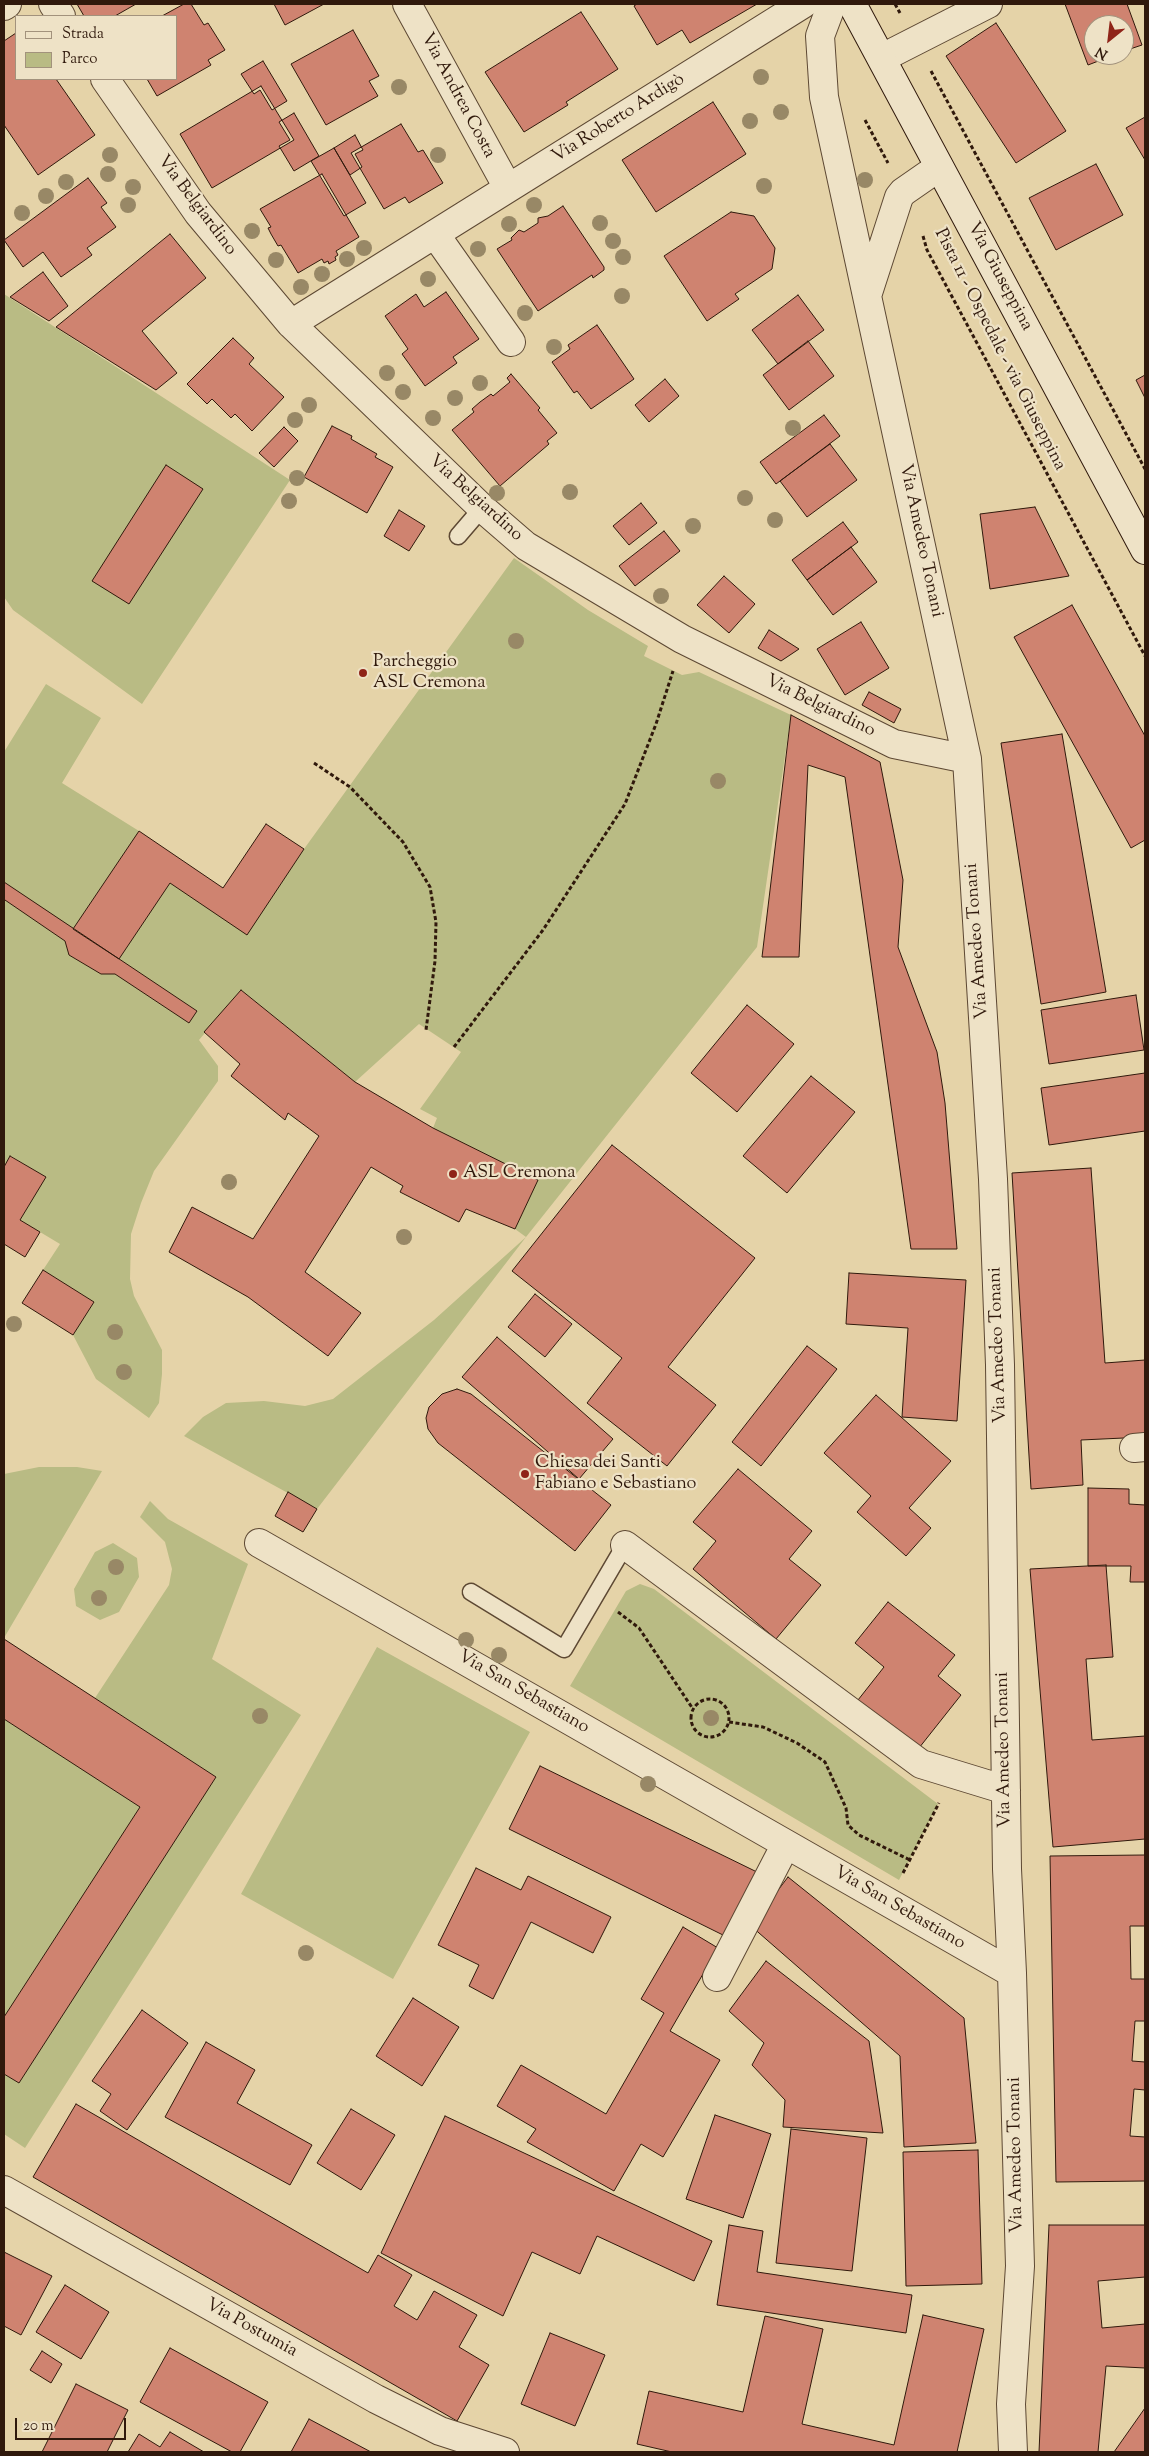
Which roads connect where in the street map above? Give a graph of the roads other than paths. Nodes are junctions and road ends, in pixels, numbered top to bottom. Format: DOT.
graph roads {
  1 [pos="7,4"];
  2 [pos="53,4"];
  3 [pos="407,4"];
  4 [pos="803,4"];
  5 [pos="832,4"];
  6 [pos="852,4"];
  7 [pos="988,4"];
  8 [pos="4,6"];
  9 [pos="60,15"];
  10 [pos="882,58"];
  11 [pos="105,80"];
  12 [pos="940,167"];
  13 [pos="508,188"];
  14 [pos="435,234"];
  15 [pos="867,297"];
  16 [pos="291,324"];
  17 [pos="511,342"];
  18 [pos="482,508"];
  19 [pos="458,536"];
  20 [pos="1145,550"];
  21 [pos="966,759"];
  22 [pos="259,1543"];
  23 [pos="625,1545"];
  24 [pos="471,1592"];
  25 [pos="1006,1790"];
  26 [pos="786,1844"];
  27 [pos="1012,1973"];
  28 [pos="716,1977"];
  29 [pos="4,2190"];
  30 [pos="1011,2404"];
  31 [pos="505,2452"];
  32 [pos="996,2452"];
  33 [pos="1013,2452"];
  1 -- 8 [label="street"];
  2 -- 9 [label="street"];
  3 -- 13 [label="street, Via Andrea Costa"];
  4 -- 13 [label="street, Via Roberto Ardigò"];
  5 -- 15 [label="street, Via Amedeo Tonani"];
  6 -- 10 [label="street, Via Giuseppina"];
  7 -- 10 [label="street"];
  10 -- 12 [label="street, Via Giuseppina"];
  11 -- 16 [label="street, Via Belgiardino"];
  12 -- 15 [label="street"];
  12 -- 20 [label="street, Via Giuseppina"];
  13 -- 14 [label="street, Via Roberto Ardigò"];
  14 -- 16 [label="street, Via Roberto Ardigò"];
  14 -- 17 [label="street"];
  15 -- 21 [label="street, Via Amedeo Tonani"];
  16 -- 18 [label="street, Via Belgiardino"];
  18 -- 19 [label="lane"];
  18 -- 21 [label="street, Via Belgiardino"];
  21 -- 25 [label="street, Via Amedeo Tonani"];
  22 -- 26 [label="street, Via San Sebastiano"];
  23 -- 24 [label="lane"];
  23 -- 25 [label="street"];
  25 -- 27 [label="street, Via Amedeo Tonani"];
  26 -- 27 [label="street, Via San Sebastiano"];
  26 -- 28 [label="street"];
  27 -- 30 [label="street, Via Amedeo Tonani"];
  29 -- 31 [label="street, Via Postumia"];
  30 -- 32 [label="street, Via Amedeo Tonani"];
  30 -- 33 [label="street, Via Amedeo Tonani"];
}
